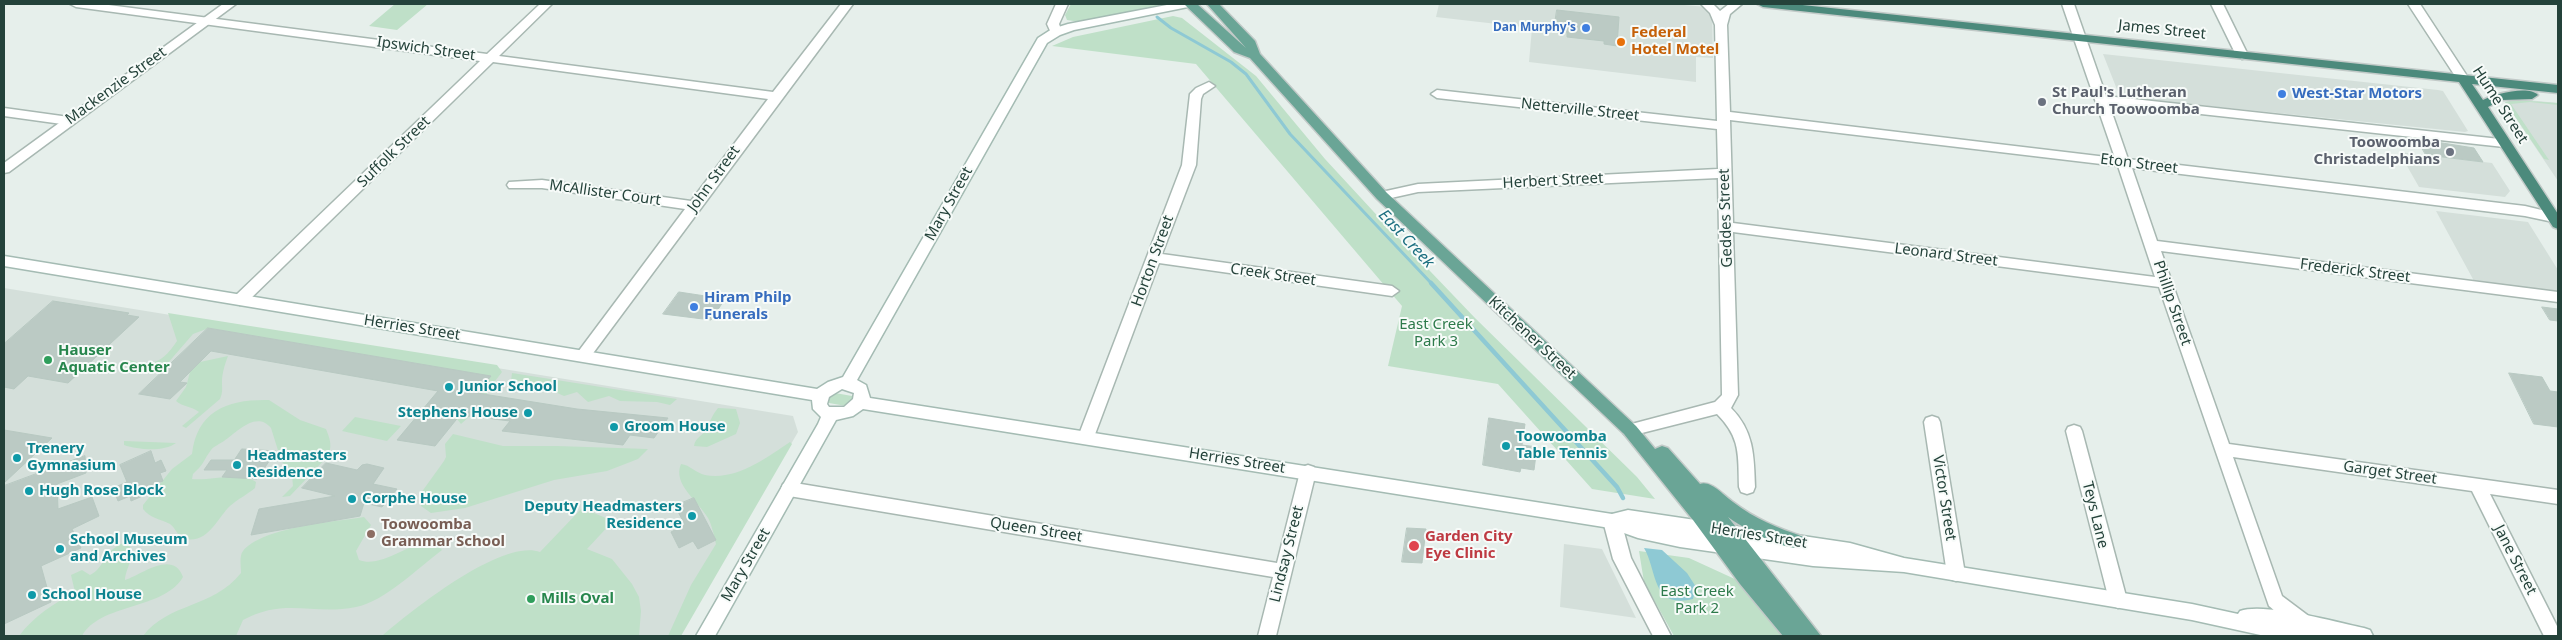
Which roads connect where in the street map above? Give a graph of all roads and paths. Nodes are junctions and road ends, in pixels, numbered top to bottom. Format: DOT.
graph roads {
  1 [pos="76,4"];
  2 [pos="230,4"];
  3 [pos="546,4"];
  4 [pos="847,4"];
  5 [pos="1062,4"];
  6 [pos="1189,4"];
  7 [pos="1213,4"];
  8 [pos="1707,4"];
  9 [pos="1736,4"];
  10 [pos="1763,4"];
  11 [pos="2068,4"];
  12 [pos="2217,4"];
  13 [pos="2414,4"];
  14 [pos="205,21"];
  15 [pos="1720,25"];
  16 [pos="1056,32"];
  17 [pos="2080,38"];
  18 [pos="1254,55"];
  19 [pos="2242,55"];
  20 [pos="491,58"];
  21 [pos="2463,79"];
  22 [pos="1209,86"];
  23 [pos="2558,89"];
  24 [pos="2558,93"];
  25 [pos="1436,94"];
  26 [pos="776,96"];
  27 [pos="2101,99"];
  28 [pos="2480,106"];
  29 [pos="4,112"];
  30 [pos="1724,120"];
  31 [pos="69,121"];
  32 [pos="2504,143"];
  33 [pos="2123,162"];
  34 [pos="4,170"];
  35 [pos="1725,173"];
  36 [pos="514,185"];
  37 [pos="1382,196"];
  38 [pos="695,206"];
  39 [pos="2557,220"];
  40 [pos="1727,227"];
  41 [pos="2152,245"];
  42 [pos="1155,258"];
  43 [pos="4,262"];
  44 [pos="2165,283"];
  45 [pos="1392,291"];
  46 [pos="2558,297"];
  47 [pos="240,300"];
  48 [pos="583,356"];
  49 [pos="848,383"];
  50 [pos="821,396"];
  51 [pos="861,403"];
  52 [pos="1720,407"];
  53 [pos="830,414"];
  54 [pos="1932,422"];
  55 [pos="1630,430"];
  56 [pos="2074,431"];
  57 [pos="1086,437"];
  58 [pos="2222,449"];
  59 [pos="1662,452"];
  60 [pos="1308,472"];
  61 [pos="2477,484"];
  62 [pos="1747,487"];
  63 [pos="789,489"];
  64 [pos="2558,497"];
  65 [pos="1612,521"];
  66 [pos="1709,528"];
  67 [pos="1725,538"];
  68 [pos="1798,542"];
  69 [pos="1744,550"];
  70 [pos="1904,565"];
  71 [pos="1283,570"];
  72 [pos="1956,574"];
  73 [pos="2118,600"];
  74 [pos="2274,602"];
  75 [pos="2246,620"];
  76 [pos="2312,630"];
  77 [pos="709,636"];
  78 [pos="1268,636"];
  79 [pos="1662,636"];
  80 [pos="1794,636"];
  81 [pos="1812,636"];
  82 [pos="2265,636"];
  83 [pos="2364,636"];
  84 [pos="2553,636"];
  1 -- 14 [label="street, Ipswich Street"];
  2 -- 14 [label="street, Mackenzie Street"];
  3 -- 20 [label="street, Suffolk Street"];
  4 -- 26 [label="street, John Street"];
  5 -- 16 [label="street"];
  6 -- 16 [label="street, Mary Street"];
  6 -- 18 [label="main road, Kitchener Street"];
  7 -- 18 [label="main road, Kitchener Street"];
  8 -- 15 [label="street, Geddes Street"];
  9 -- 15 [label="street"];
  10 -- 17 [label="highway, James Street"];
  11 -- 17 [label="street, Phillip Street"];
  12 -- 19 [label="street"];
  13 -- 21 [label="street, Hume Street"];
  14 -- 20 [label="street, Ipswich Street"];
  14 -- 31 [label="street, Mackenzie Street"];
  15 -- 30 [label="street, Geddes Street"];
  16 -- 49 [label="street, Mary Street"];
  17 -- 19 [label="highway, James Street"];
  17 -- 27 [label="street, Phillip Street"];
  18 -- 37 [label="main road, Kitchener Street"];
  19 -- 21 [label="highway, James Street"];
  20 -- 26 [label="street, Ipswich Street"];
  20 -- 47 [label="street, Suffolk Street"];
  21 -- 23 [label="highway, James Street"];
  21 -- 28 [label="highway, Hume Street"];
  22 -- 42 [label="street, Horton Street"];
  24 -- 28 [label="highway"];
  25 -- 30 [label="street, Netterville Street"];
  26 -- 38 [label="street, John Street"];
  27 -- 32 [label="street"];
  27 -- 33 [label="street, Phillip Street"];
  28 -- 32 [label="highway, Hume Street"];
  29 -- 31 [label="street"];
  30 -- 33 [label="street, Eton Street"];
  30 -- 35 [label="street, Geddes Street"];
  31 -- 34 [label="street, Mackenzie Street"];
  32 -- 39 [label="highway, Hume Street"];
  33 -- 39 [label="street, Eton Street"];
  33 -- 41 [label="street, Phillip Street"];
  35 -- 37 [label="street, Herbert Street"];
  35 -- 40 [label="street, Geddes Street"];
  36 -- 38 [label="street, McAllister Court"];
  37 -- 55 [label="main road, Kitchener Street"];
  38 -- 48 [label="street, John Street"];
  40 -- 44 [label="street, Leonard Street"];
  40 -- 52 [label="street, Geddes Street"];
  41 -- 44 [label="street, Phillip Street"];
  41 -- 46 [label="street, Frederick Street"];
  42 -- 45 [label="street, Creek Street"];
  42 -- 57 [label="street, Horton Street"];
  43 -- 47 [label="street, Herries Street"];
  44 -- 58 [label="street, Phillip Street"];
  47 -- 48 [label="street, Herries Street"];
  48 -- 50 [label="street, Herries Street"];
  49 -- 50 [label="street"];
  49 -- 51 [label="street"];
  50 -- 53 [label="street"];
  51 -- 53 [label="street"];
  51 -- 57 [label="street, Herries Street"];
  52 -- 55 [label="street"];
  52 -- 62 [label="street"];
  53 -- 63 [label="street, Mary Street"];
  54 -- 72 [label="street, Victor Street"];
  55 -- 59 [label="main road"];
  55 -- 66 [label="main road, Kitchener Street"];
  56 -- 73 [label="street, Teys Lane"];
  57 -- 60 [label="street, Herries Street"];
  58 -- 61 [label="street, Garget Street"];
  58 -- 74 [label="street, Phillip Street"];
  59 -- 67 [label="main road, Kitchener Street"];
  59 -- 68 [label="main road"];
  60 -- 65 [label="street, Herries Street"];
  60 -- 71 [label="street, Lindsay Street"];
  61 -- 64 [label="street, Garget Street"];
  61 -- 84 [label="street, Jane Street"];
  63 -- 71 [label="street, Queen Street"];
  63 -- 77 [label="street, Mary Street"];
  65 -- 66 [label="street, Herries Street"];
  65 -- 67 [label="street, Herries Street"];
  65 -- 79 [label="street"];
  66 -- 67 [label="main road, Kitchener Street"];
  67 -- 68 [label="street, Herries Street"];
  67 -- 69 [label="street, Herries Street"];
  67 -- 80 [label="main road, Kitchener Street"];
  68 -- 70 [label="street, Herries Street"];
  69 -- 70 [label="street, Herries Street"];
  69 -- 81 [label="main road"];
  70 -- 72 [label="street, Herries Street"];
  71 -- 78 [label="street, Lindsay Street"];
  72 -- 73 [label="street, Herries Street"];
  73 -- 75 [label="street, Herries Street"];
  74 -- 75 [label="street"];
  74 -- 76 [label="street"];
  75 -- 76 [label="street, Herries Street"];
  75 -- 82 [label="street"];
  76 -- 83 [label="street, Herries Street"];
}
